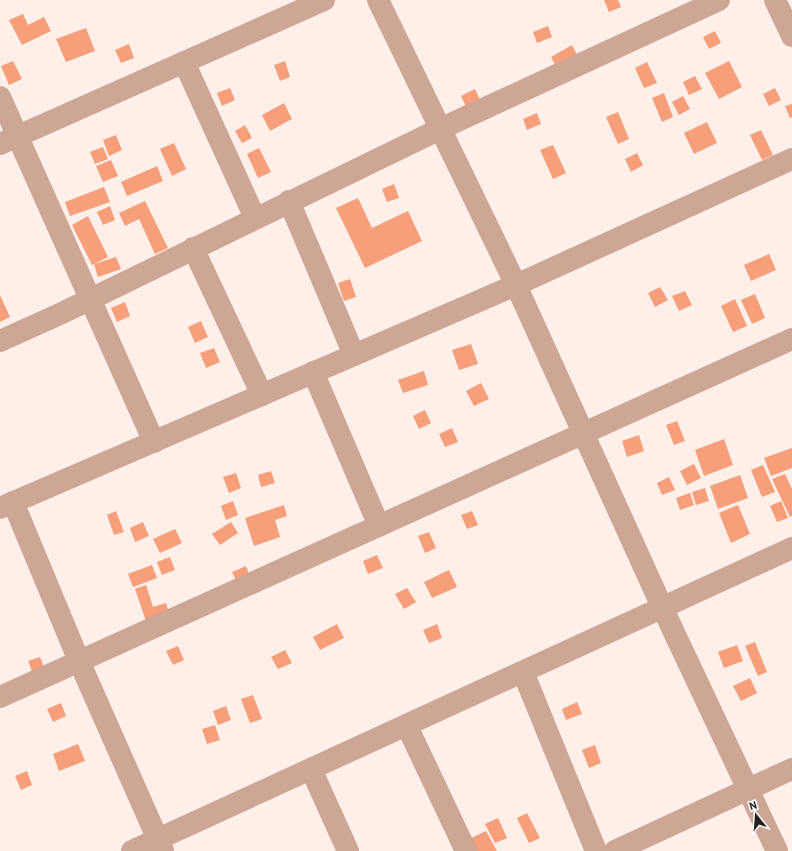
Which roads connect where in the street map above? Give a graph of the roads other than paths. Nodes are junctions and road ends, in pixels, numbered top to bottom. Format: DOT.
graph roads {
  1 [pos="324,0"];
  2 [pos="378,0"];
  3 [pos="718,0"];
  4 [pos="775,0"];
  5 [pos="792,36"];
  6 [pos="184,62"];
  7 [pos="0,97"];
  8 [pos="440,129"];
  9 [pos="8,140"];
  10 [pos="792,159"];
  11 [pos="290,202"];
  12 [pos="255,218"];
  13 [pos="193,248"];
  14 [pos="516,285"];
  15 [pos="89,299"];
  16 [pos="792,339"];
  17 [pos="0,341"];
  18 [pos="354,355"];
  19 [pos="313,372"];
  20 [pos="262,395"];
  21 [pos="582,434"];
  22 [pos="154,442"];
  23 [pos="6,505"];
  24 [pos="379,526"];
  25 [pos="792,548"];
  26 [pos="663,609"];
  27 [pos="79,661"];
  28 [pos="523,672"];
  29 [pos="0,697"];
  30 [pos="407,726"];
  31 [pos="311,769"];
  32 [pos="792,769"];
  33 [pos="749,790"];
  34 [pos="161,845"];
  35 [pos="132,851"];
  36 [pos="348,851"];
  37 [pos="466,851"];
  38 [pos="596,851"];
  39 [pos="615,851"];
  40 [pos="777,851"];
  1 -- 6 [label="street"];
  2 -- 8 [label="street"];
  3 -- 8 [label="street"];
  4 -- 5 [label="street"];
  6 -- 9 [label="street"];
  6 -- 12 [label="street"];
  7 -- 9 [label="street"];
  8 -- 11 [label="street"];
  8 -- 14 [label="street"];
  9 -- 15 [label="street"];
  10 -- 14 [label="street"];
  11 -- 12 [label="street"];
  11 -- 18 [label="street"];
  12 -- 13 [label="street"];
  13 -- 15 [label="street"];
  13 -- 20 [label="street"];
  14 -- 18 [label="street"];
  14 -- 21 [label="street"];
  15 -- 17 [label="street"];
  15 -- 22 [label="street"];
  16 -- 21 [label="street"];
  18 -- 19 [label="street"];
  19 -- 20 [label="street"];
  19 -- 24 [label="street"];
  20 -- 22 [label="street"];
  21 -- 24 [label="street"];
  21 -- 26 [label="street"];
  22 -- 23 [label="street"];
  23 -- 27 [label="street"];
  24 -- 27 [label="street"];
  25 -- 26 [label="street"];
  26 -- 28 [label="street"];
  26 -- 33 [label="street"];
  27 -- 29 [label="street"];
  27 -- 34 [label="street"];
  28 -- 30 [label="street"];
  28 -- 38 [label="street"];
  30 -- 31 [label="street"];
  30 -- 37 [label="street"];
  31 -- 34 [label="street"];
  31 -- 36 [label="street"];
  32 -- 33 [label="street"];
  33 -- 39 [label="street"];
  33 -- 40 [label="street"];
  34 -- 35 [label="street"];
}
